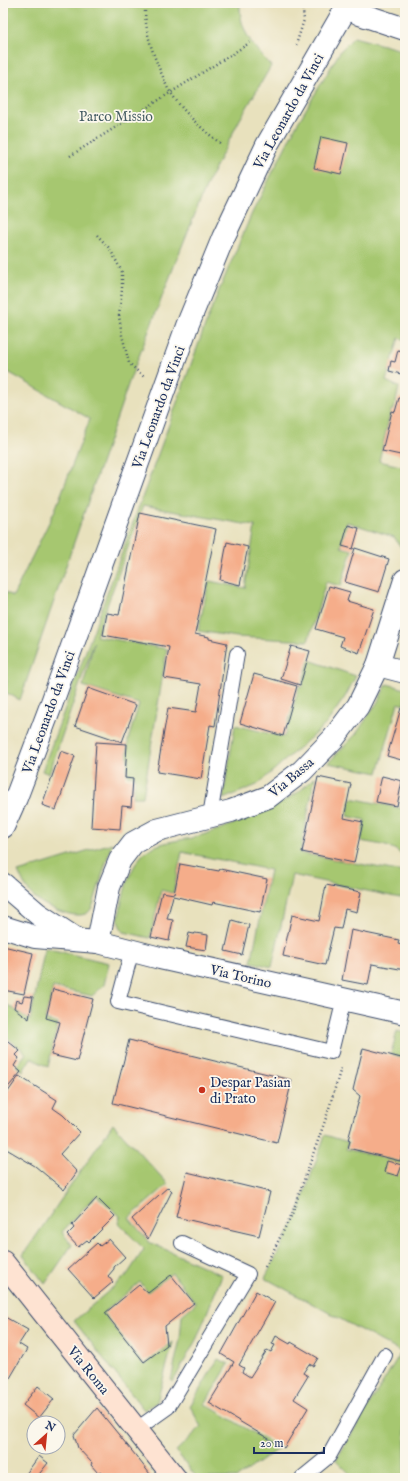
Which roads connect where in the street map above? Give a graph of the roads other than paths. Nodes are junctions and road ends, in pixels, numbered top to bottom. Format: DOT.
graph roads {
  1 [pos="348,5"];
  2 [pos="405,29"];
  3 [pos="405,580"];
  4 [pos="237,654"];
  5 [pos="378,665"];
  6 [pos="405,672"];
  7 [pos="210,816"];
  8 [pos="3,827"];
  9 [pos="3,884"];
  10 [pos="3,927"];
  11 [pos="88,941"];
  12 [pos="132,950"];
  13 [pos="344,999"];
  14 [pos="405,1013"];
  15 [pos="182,1243"];
  16 [pos="3,1262"];
  17 [pos="385,1355"];
  18 [pos="137,1429"];
  19 [pos="175,1478"];
  20 [pos="302,1478"];
  1 -- 2 [label="street"];
  1 -- 8 [label="street, Via Leonardo da Vinci"];
  3 -- 5 [label="street, Via Bassa"];
  4 -- 7 [label="lane"];
  5 -- 6 [label="street"];
  5 -- 7 [label="street, Via Bassa"];
  7 -- 11 [label="street, Via Bassa"];
  9 -- 11 [label="street, Via Torino"];
  10 -- 11 [label="street, Via Torino"];
  11 -- 12 [label="street, Via Torino"];
  12 -- 13 [label="street, Via Torino"];
  12 -- 13 [label="lane"];
  13 -- 14 [label="street, Via Torino"];
  15 -- 18 [label="lane"];
  16 -- 18 [label="main road, Via Roma"];
  17 -- 20 [label="lane"];
  18 -- 19 [label="main road, Via Roma"];
}
